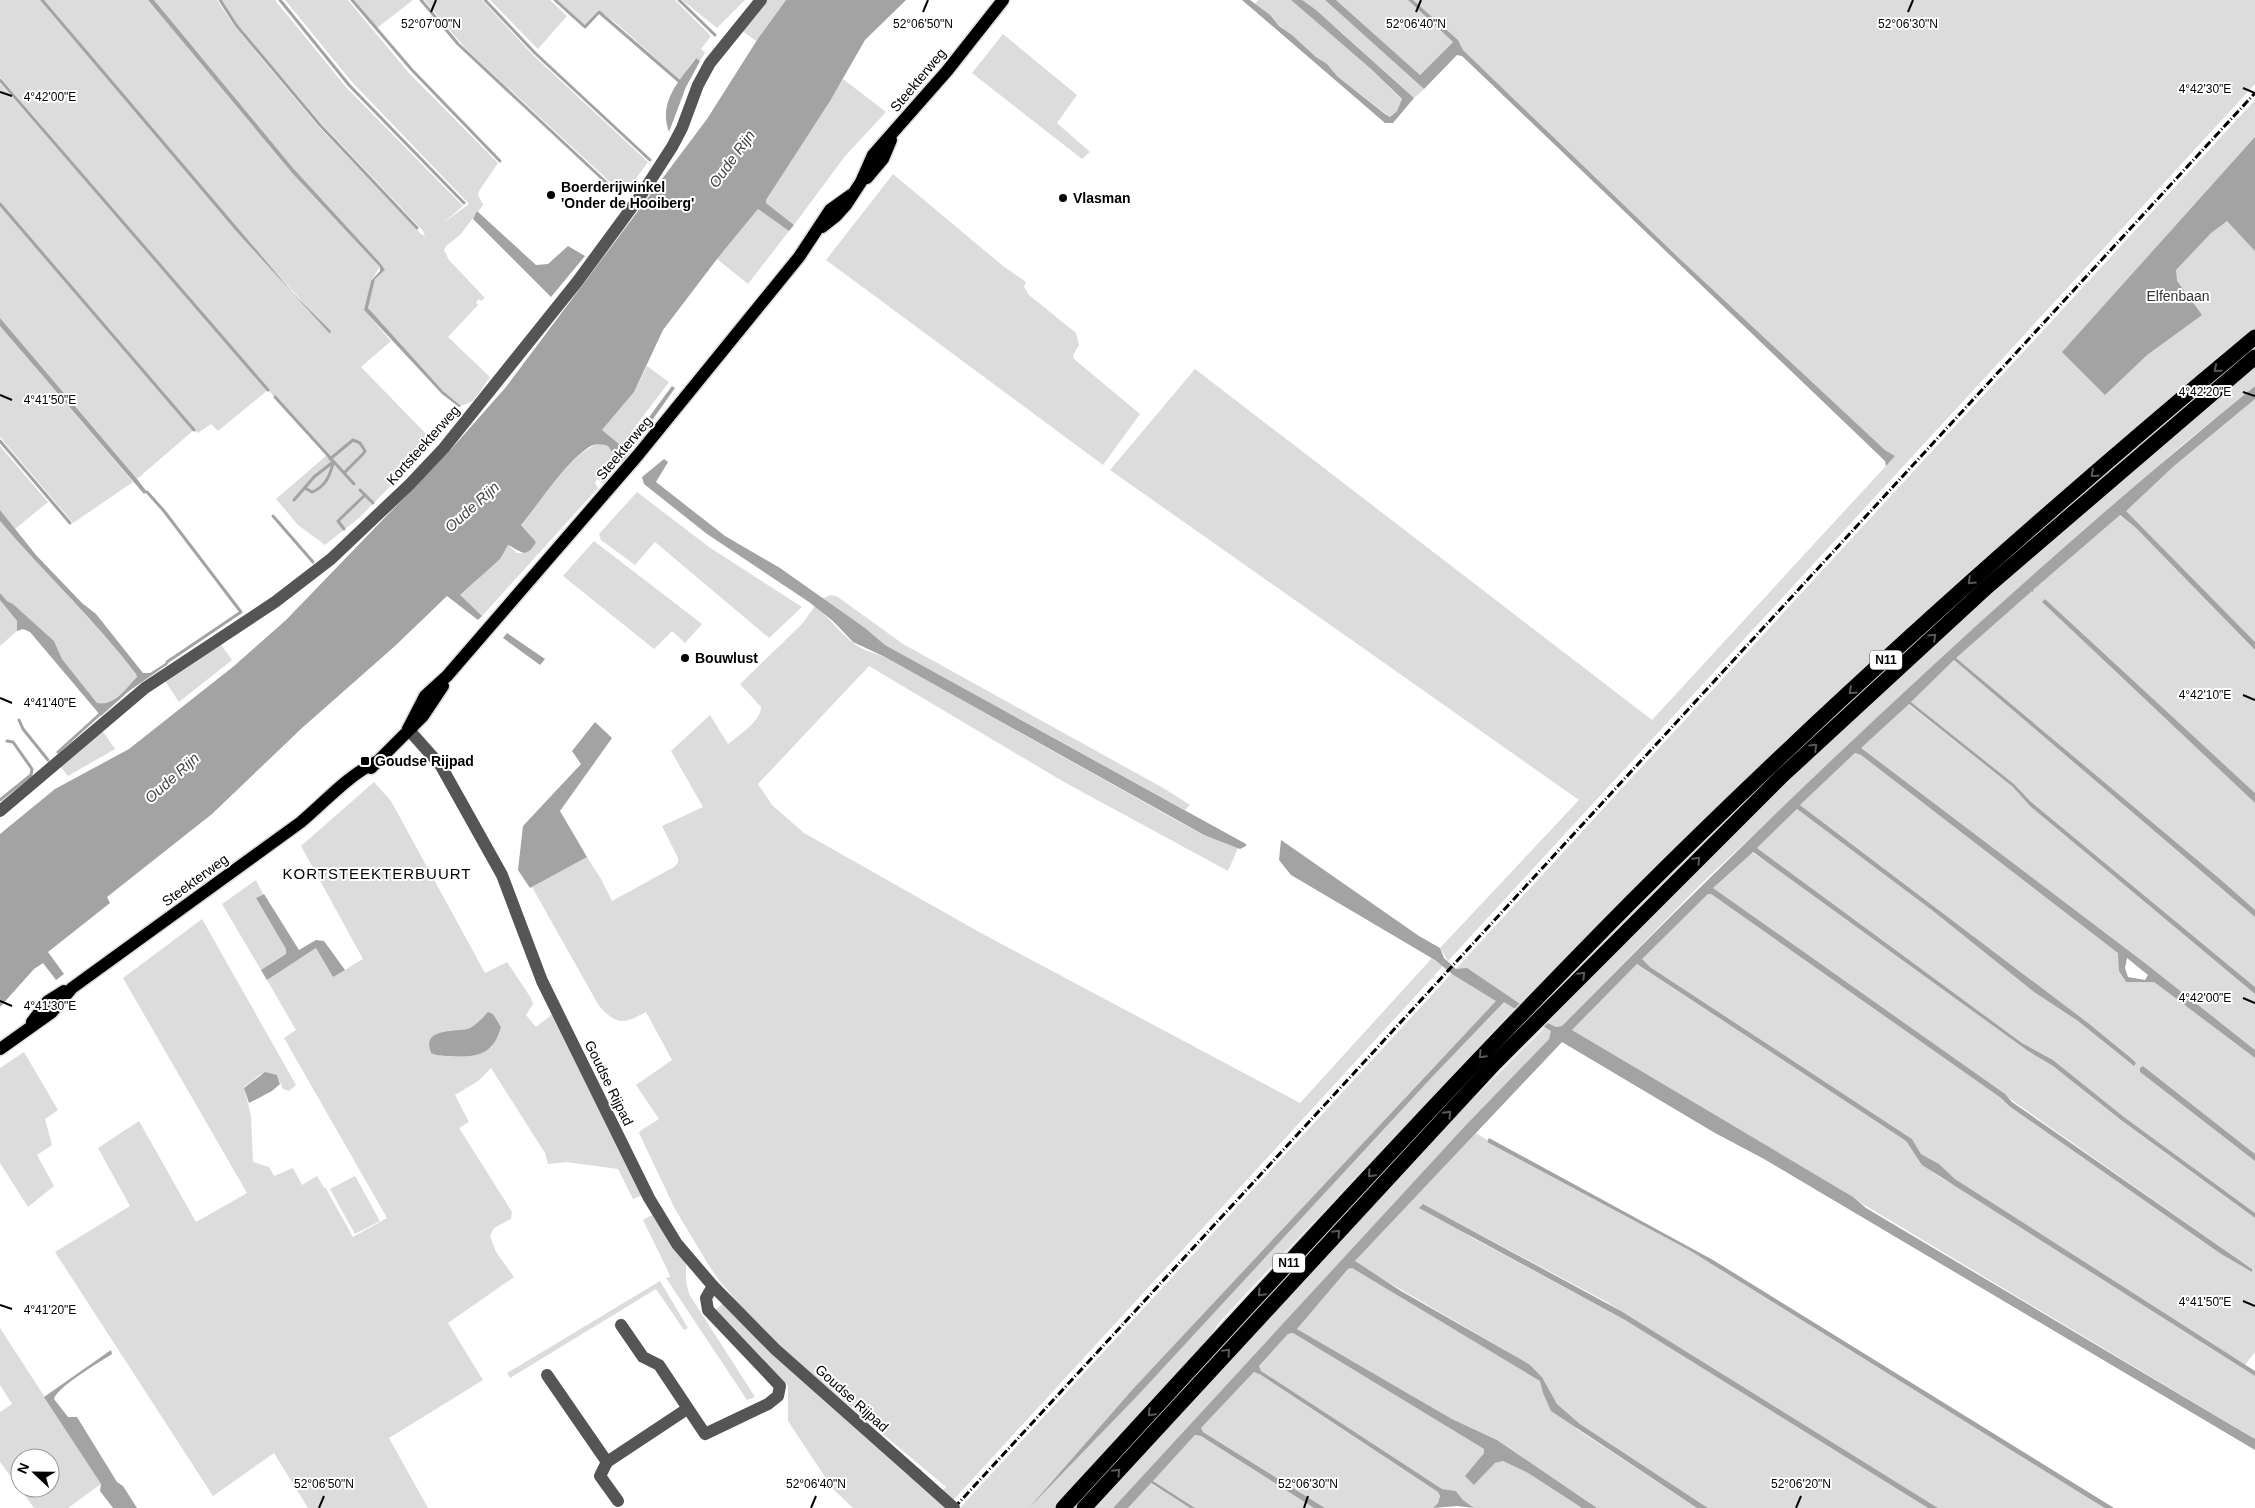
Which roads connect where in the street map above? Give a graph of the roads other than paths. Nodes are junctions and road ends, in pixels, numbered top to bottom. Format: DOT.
graph roads {
  1 [pos="761,0"];
  2 [pos="1004,0"];
  3 [pos="2255,338"];
  4 [pos="2255,358"];
  5 [pos="408,729"];
  6 [pos="0,811"];
  7 [pos="1522,1024"];
  8 [pos="0,1049"];
  9 [pos="713,1286"];
  10 [pos="620,1325"];
  11 [pos="547,1375"];
  12 [pos="687,1409"];
  13 [pos="607,1462"];
  14 [pos="618,1501"];
  15 [pos="954,1508"];
  16 [pos="1063,1508"];
  17 [pos="1084,1508"];
  1 -- 6 [label="street, Kortsteekterweg"];
  2 -- 5 [label="main road, Steekterweg"];
  3 -- 7 [label="highway, N11, one-way"];
  7 -- 4 [label="highway, N11, one-way"];
  5 -- 8 [label="main road, Steekterweg"];
  5 -- 9 [label="street, Goudse Rijpad"];
  7 -- 16 [label="highway, N11, one-way"];
  17 -- 7 [label="highway, N11, one-way"];
  9 -- 12 [label="street"];
  9 -- 15 [label="street, Goudse Rijpad, bridge"];
  10 -- 12 [label="street"];
  11 -- 13 [label="street"];
  12 -- 13 [label="street"];
  13 -- 14 [label="street"];
}
